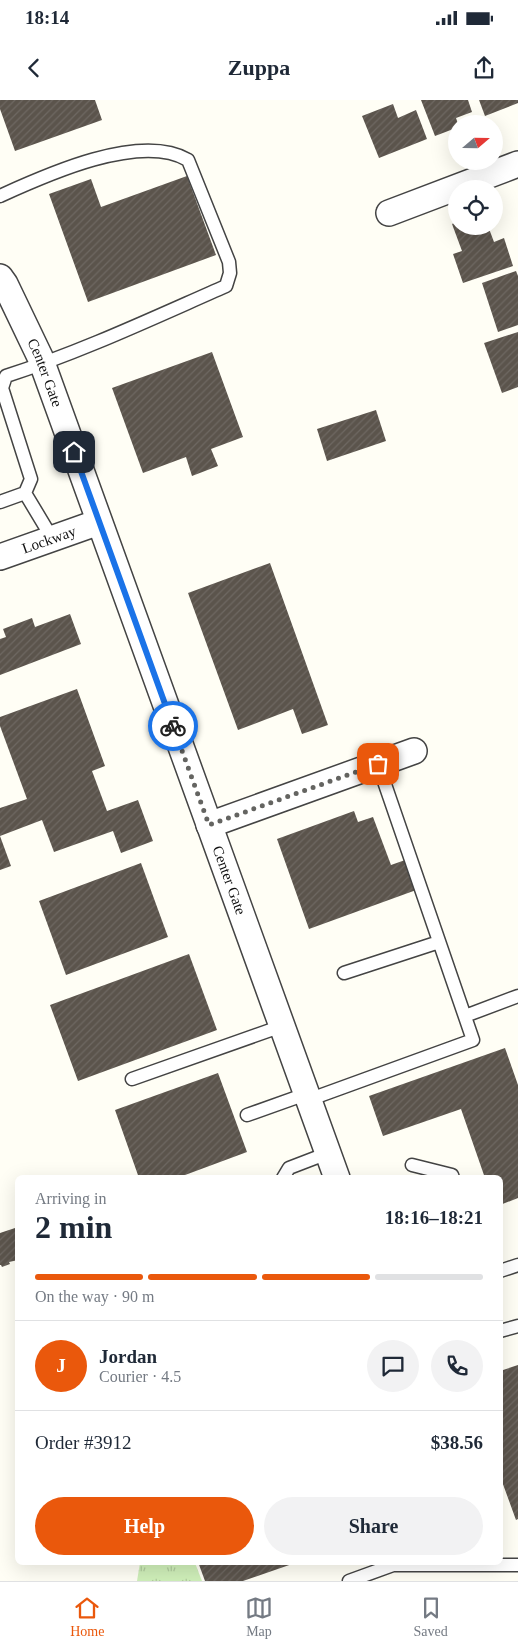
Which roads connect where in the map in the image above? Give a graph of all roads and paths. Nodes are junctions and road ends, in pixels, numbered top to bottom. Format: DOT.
graph roads {
  1 [pos="518,164"];
  2 [pos="0,196"];
  3 [pos="389,213"];
  4 [pos="0,277"];
  5 [pos="42,364"];
  6 [pos="25,493"];
  7 [pos="0,502"];
  8 [pos="98,522"];
  9 [pos="52,538"];
  10 [pos="0,557"];
  11 [pos="414,751"];
  12 [pos="378,764"];
  13 [pos="209,825"];
  14 [pos="439,942"];
  15 [pos="344,973"];
  16 [pos="518,996"];
  17 [pos="465,1016"];
  18 [pos="282,1026"];
  19 [pos="132,1080"];
  20 [pos="307,1097"];
  21 [pos="247,1115"];
  22 [pos="328,1153"];
  23 [pos="412,1165"];
  24 [pos="284,1175"];
  25 [pos="335,1175"];
  26 [pos="452,1175"];
  27 [pos="518,1265"];
  28 [pos="503,1270"];
  29 [pos="518,1326"];
  30 [pos="503,1330"];
  31 [pos="390,1565"];
  32 [pos="503,1565"];
  33 [pos="518,1565"];
  34 [pos="349,1581"];
  1 -- 3 [label="street"];
  2 -- 5 [label="lane"];
  4 -- 5 [label="street, Center Gate"];
  5 -- 6 [label="lane"];
  5 -- 8 [label="street, Center Gate"];
  6 -- 7 [label="lane"];
  6 -- 9 [label="lane"];
  8 -- 9 [label="street, Lockway"];
  8 -- 13 [label="street, Center Gate"];
  9 -- 10 [label="street, Lockway"];
  11 -- 12 [label="street"];
  12 -- 13 [label="street"];
  12 -- 14 [label="lane"];
  13 -- 18 [label="street, Center Gate"];
  14 -- 15 [label="lane"];
  14 -- 17 [label="lane"];
  16 -- 17 [label="lane"];
  17 -- 20 [label="lane"];
  18 -- 19 [label="lane"];
  18 -- 20 [label="street, Center Gate"];
  20 -- 21 [label="lane"];
  20 -- 22 [label="street, Center Gate"];
  22 -- 24 [label="lane"];
  22 -- 25 [label="street, Center Gate"];
  23 -- 26 [label="lane"];
  27 -- 28 [label="lane"];
  29 -- 30 [label="lane"];
  31 -- 34 [label="lane"];
  32 -- 33 [label="lane"];
}
